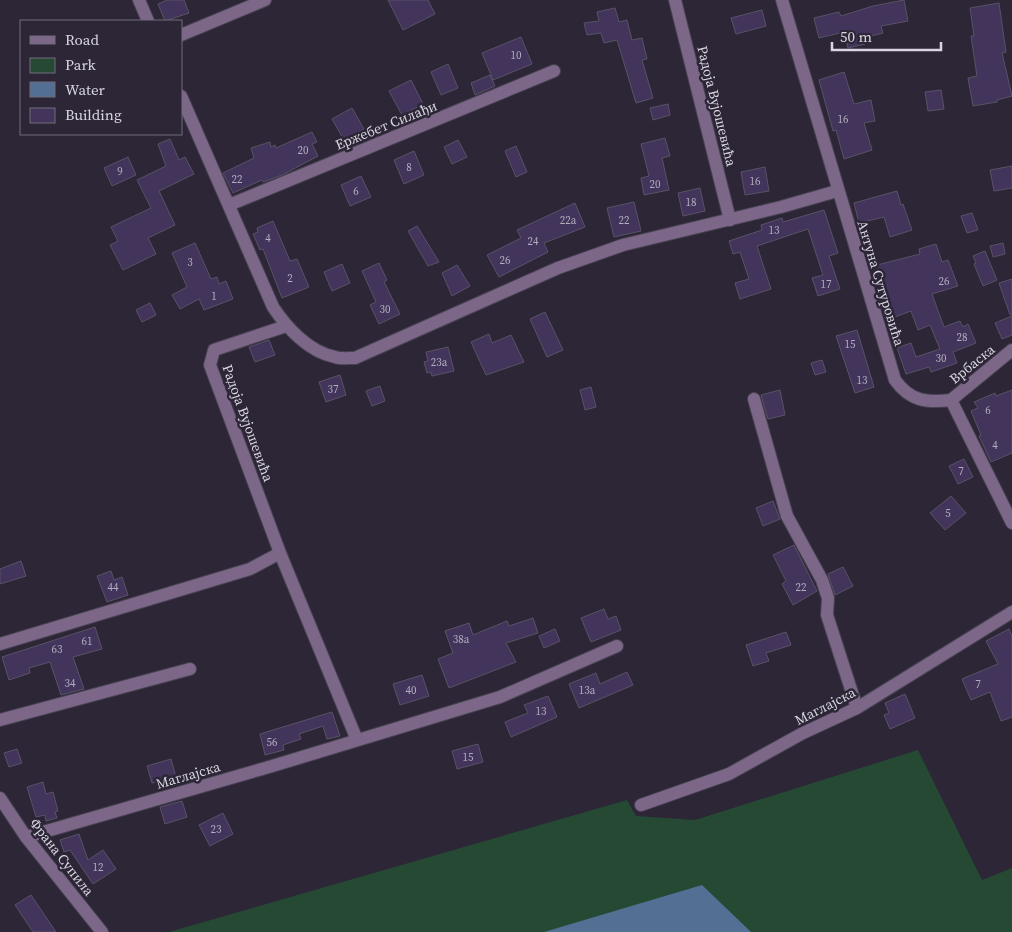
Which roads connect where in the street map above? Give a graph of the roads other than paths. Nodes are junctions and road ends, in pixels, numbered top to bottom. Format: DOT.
graph roads {
  1 [pos="139,0"];
  2 [pos="265,0"];
  3 [pos="674,0"];
  4 [pos="782,0"];
  5 [pos="148,20"];
  6 [pos="182,35"];
  7 [pos="554,71"];
  8 [pos="182,98"];
  9 [pos="837,191"];
  10 [pos="229,206"];
  11 [pos="730,220"];
  12 [pos="286,326"];
  13 [pos="1012,350"];
  14 [pos="754,399"];
  15 [pos="951,400"];
  16 [pos="1012,523"];
  17 [pos="280,553"];
  18 [pos="1012,612"];
  19 [pos="0,644"];
  20 [pos="618,646"];
  21 [pos="190,669"];
  22 [pos="857,708"];
  23 [pos="0,720"];
  24 [pos="357,740"];
  25 [pos="0,798"];
  26 [pos="641,805"];
  27 [pos="26,837"];
  28 [pos="102,932"];
  1 -- 5 [label="street"];
  2 -- 6 [label="street"];
  3 -- 11 [label="street, Радоја Вујошевића"];
  4 -- 9 [label="street, Антуна Сутуровића"];
  7 -- 10 [label="street, Ержебет Силађи"];
  8 -- 10 [label="street"];
  9 -- 11 [label="street"];
  9 -- 15 [label="street, Антуна Сутуровића"];
  10 -- 12 [label="street"];
  11 -- 12 [label="street"];
  12 -- 17 [label="street, Радоја Вујошевића"];
  13 -- 15 [label="street, Врбаска"];
  14 -- 22 [label="street"];
  15 -- 16 [label="street"];
  17 -- 19 [label="street"];
  17 -- 24 [label="street"];
  18 -- 22 [label="street, Маглајска"];
  20 -- 24 [label="street, Маглајска"];
  21 -- 23 [label="street"];
  22 -- 26 [label="street, Маглајска"];
  24 -- 27 [label="street, Маглајска"];
  25 -- 27 [label="street, Франа Супила"];
  27 -- 28 [label="street, Франа Супила"];
}
